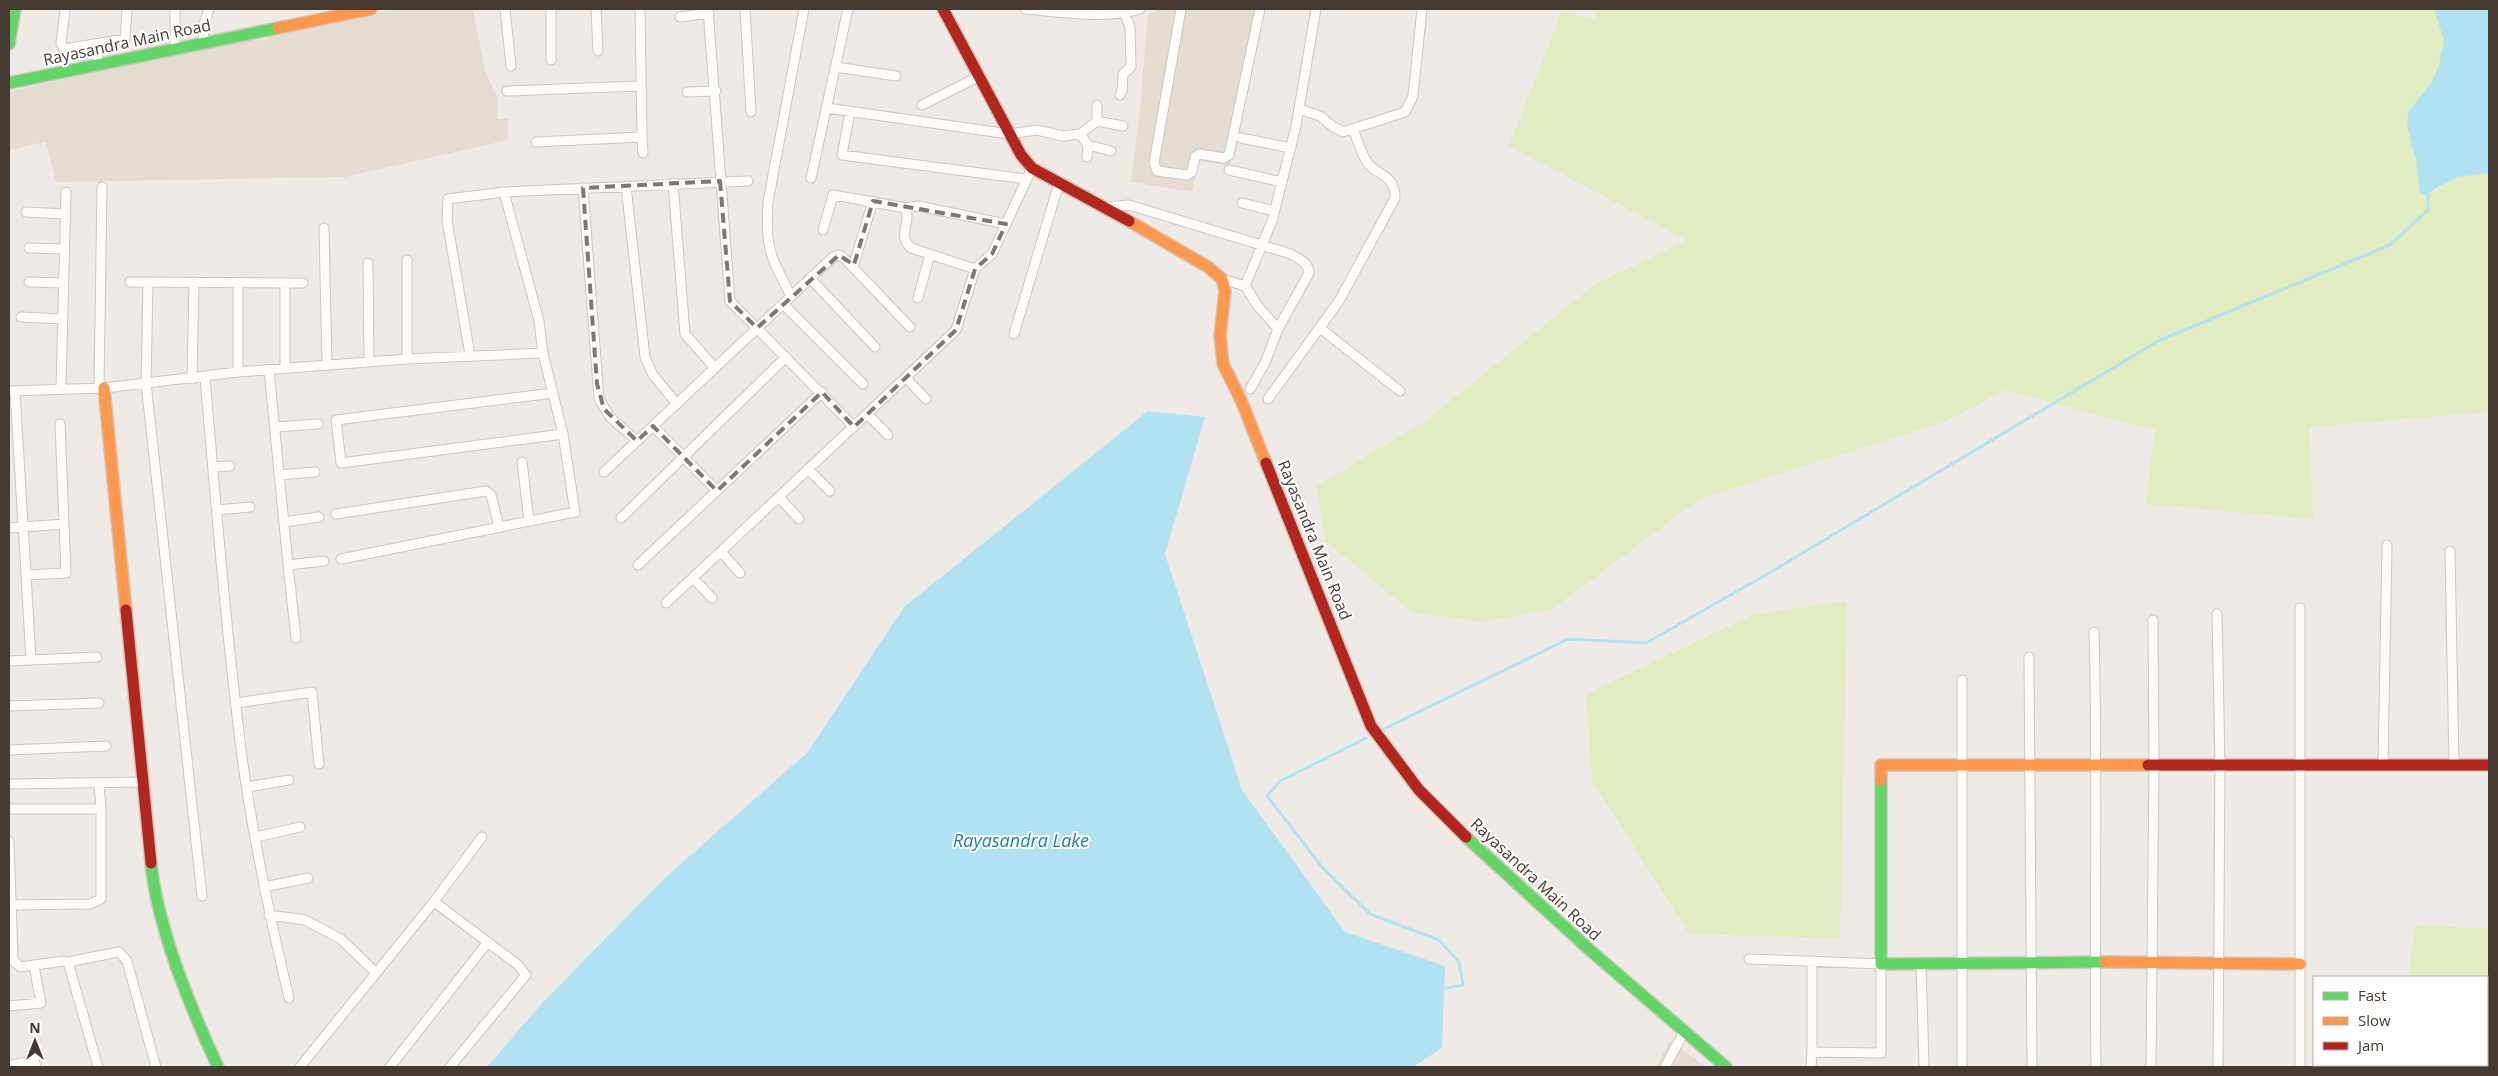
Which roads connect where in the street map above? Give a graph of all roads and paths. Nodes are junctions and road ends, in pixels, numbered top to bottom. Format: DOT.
graph roads {
  1 [pos="15,9"];
  2 [pos="65,9"];
  3 [pos="127,9"];
  4 [pos="175,9"];
  5 [pos="209,9"];
  6 [pos="370,9"];
  7 [pos="505,9"];
  8 [pos="551,9"];
  9 [pos="596,9"];
  10 [pos="640,9"];
  11 [pos="745,9"];
  12 [pos="804,9"];
  13 [pos="848,9"];
  14 [pos="943,9"];
  15 [pos="1025,9"];
  16 [pos="1138,9"];
  17 [pos="1181,9"];
  18 [pos="1260,9"];
  19 [pos="1316,9"];
  20 [pos="1422,9"];
  21 [pos="709,11"];
  22 [pos="1124,13"];
  23 [pos="680,17"];
  24 [pos="204,42"];
  25 [pos="9,44"];
  26 [pos="97,44"];
  27 [pos="175,48"];
  28 [pos="598,51"];
  29 [pos="551,60"];
  30 [pos="98,65"];
  31 [pos="510,66"];
  32 [pos="835,67"];
  33 [pos="896,76"];
  34 [pos="980,76"];
  35 [pos="9,83"];
  36 [pos="640,86"];
  37 [pos="507,91"];
  38 [pos="716,91"];
  39 [pos="687,92"];
  40 [pos="1120,95"];
  41 [pos="922,105"];
  42 [pos="1097,105"];
  43 [pos="827,108"];
  44 [pos="1299,109"];
  45 [pos="751,112"];
  46 [pos="850,112"];
  47 [pos="1097,121"];
  48 [pos="1123,126"];
  49 [pos="1353,130"];
  50 [pos="1009,134"];
  51 [pos="1080,134"];
  52 [pos="642,137"];
  53 [pos="1240,138"];
  54 [pos="536,142"];
  55 [pos="1088,145"];
  56 [pos="1290,148"];
  57 [pos="1111,151"];
  58 [pos="643,153"];
  59 [pos="1086,157"];
  60 [pos="1032,168"];
  61 [pos="1230,170"];
  62 [pos="811,178"];
  63 [pos="1026,179"];
  64 [pos="720,181"];
  65 [pos="748,181"];
  66 [pos="1282,182"];
  67 [pos="1059,183"];
  68 [pos="673,184"];
  69 [pos="626,186"];
  70 [pos="102,187"];
  71 [pos="583,188"];
  72 [pos="66,192"];
  73 [pos="504,192"];
  74 [pos="873,201"];
  75 [pos="1242,203"];
  76 [pos="1105,207"];
  77 [pos="906,208"];
  78 [pos="1274,211"];
  79 [pos="26,212"];
  80 [pos="65,214"];
  81 [pos="1006,224"];
  82 [pos="324,228"];
  83 [pos="823,230"];
  84 [pos="1261,246"];
  85 [pos="29,248"];
  86 [pos="64,250"];
  87 [pos="930,254"];
  88 [pos="406,260"];
  89 [pos="368,263"];
  90 [pos="853,267"];
  91 [pos="975,269"];
  92 [pos="810,278"];
  93 [pos="1222,279"];
  94 [pos="29,282"];
  95 [pos="130,282"];
  96 [pos="194,282"];
  97 [pos="64,283"];
  98 [pos="148,283"];
  99 [pos="238,283"];
  100 [pos="285,283"];
  101 [pos="303,283"];
  102 [pos="1245,286"];
  103 [pos="792,296"];
  104 [pos="918,298"];
  105 [pos="783,304"];
  106 [pos="21,317"];
  107 [pos="63,318"];
  108 [pos="910,327"];
  109 [pos="757,328"];
  110 [pos="1278,328"];
  111 [pos="1320,328"];
  112 [pos="1014,334"];
  113 [pos="875,347"];
  114 [pos="543,353"];
  115 [pos="470,355"];
  116 [pos="786,357"];
  117 [pos="407,359"];
  118 [pos="369,362"];
  119 [pos="327,365"];
  120 [pos="285,368"];
  121 [pos="715,368"];
  122 [pos="269,370"];
  123 [pos="238,372"];
  124 [pos="205,378"];
  125 [pos="906,378"];
  126 [pos="192,379"];
  127 [pos="146,383"];
  128 [pos="863,384"];
  129 [pos="102,388"];
  130 [pos="61,389"];
  131 [pos="1250,389"];
  132 [pos="12,391"];
  133 [pos="1400,391"];
  134 [pos="822,392"];
  135 [pos="553,393"];
  136 [pos="1268,399"];
  137 [pos="926,400"];
  138 [pos="677,404"];
  139 [pos="867,414"];
  140 [pos="13,424"];
  141 [pos="60,424"];
  142 [pos="318,424"];
  143 [pos="653,426"];
  144 [pos="275,427"];
  145 [pos="854,427"];
  146 [pos="563,434"];
  147 [pos="888,435"];
  148 [pos="637,441"];
  149 [pos="684,457"];
  150 [pos="522,462"];
  151 [pos="230,466"];
  152 [pos="213,467"];
  153 [pos="808,470"];
  154 [pos="315,472"];
  155 [pos="604,472"];
  156 [pos="279,475"];
  157 [pos="717,490"];
  158 [pos="830,492"];
  159 [pos="779,497"];
  160 [pos="250,507"];
  161 [pos="217,510"];
  162 [pos="336,514"];
  163 [pos="319,517"];
  164 [pos="621,518"];
  165 [pos="799,519"];
  166 [pos="284,522"];
  167 [pos="529,522"];
  168 [pos="64,524"];
  169 [pos="24,527"];
  170 [pos="499,527"];
  171 [pos="9,528"];
  172 [pos="2387,545"];
  173 [pos="2450,550"];
  174 [pos="721,552"];
  175 [pos="342,559"];
  176 [pos="324,561"];
  177 [pos="288,565"];
  178 [pos="638,565"];
  179 [pos="740,573"];
  180 [pos="26,575"];
  181 [pos="693,578"];
  182 [pos="712,598"];
  183 [pos="666,603"];
  184 [pos="2300,608"];
  185 [pos="2218,614"];
  186 [pos="2153,620"];
  187 [pos="2094,632"];
  188 [pos="296,638"];
  189 [pos="97,657"];
  190 [pos="2029,657"];
  191 [pos="31,659"];
  192 [pos="9,661"];
  193 [pos="1962,680"];
  194 [pos="99,703"];
  195 [pos="236,703"];
  196 [pos="9,706"];
  197 [pos="106,746"];
  198 [pos="9,750"];
  199 [pos="320,764"];
  200 [pos="1962,764"];
  201 [pos="2030,764"];
  202 [pos="2097,764"];
  203 [pos="2154,764"];
  204 [pos="2220,764"];
  205 [pos="2300,764"];
  206 [pos="2383,764"];
  207 [pos="2454,764"];
  208 [pos="2489,765"];
  209 [pos="289,780"];
  210 [pos="142,782"];
  211 [pos="9,784"];
  212 [pos="99,784"];
  213 [pos="247,787"];
  214 [pos="9,809"];
  215 [pos="101,809"];
  216 [pos="300,827"];
  217 [pos="256,837"];
  218 [pos="482,837"];
  219 [pos="9,841"];
  220 [pos="308,878"];
  221 [pos="264,887"];
  222 [pos="202,896"];
  223 [pos="432,904"];
  224 [pos="10,905"];
  225 [pos="269,915"];
  226 [pos="488,942"];
  227 [pos="1749,959"];
  228 [pos="68,962"];
  229 [pos="1812,962"];
  230 [pos="2095,962"];
  231 [pos="2151,962"];
  232 [pos="2030,963"];
  233 [pos="2218,963"];
  234 [pos="1881,964"];
  235 [pos="1921,964"];
  236 [pos="1964,964"];
  237 [pos="2300,964"];
  238 [pos="12,965"];
  239 [pos="34,966"];
  240 [pos="376,972"];
  241 [pos="289,998"];
  242 [pos="9,1006"];
  243 [pos="1684,1032"];
  244 [pos="1812,1052"];
  245 [pos="1924,1063"];
  246 [pos="9,1066"];
  247 [pos="36,1067"];
  248 [pos="98,1067"];
  249 [pos="156,1067"];
  250 [pos="218,1067"];
  251 [pos="300,1067"];
  252 [pos="390,1067"];
  253 [pos="450,1067"];
  254 [pos="1666,1067"];
  255 [pos="1726,1067"];
  256 [pos="1811,1067"];
  257 [pos="1962,1067"];
  258 [pos="2032,1067"];
  259 [pos="2096,1067"];
  260 [pos="2151,1067"];
  261 [pos="2218,1067"];
  262 [pos="2300,1067"];
  1 -- 25 [label="street"];
  2 -- 26 [label="street"];
  3 -- 26 [label="street"];
  4 -- 27 [label="street"];
  5 -- 24 [label="street"];
  6 -- 24 [label="street, Rayasandra Main Road"];
  7 -- 31 [label="street"];
  8 -- 29 [label="street"];
  9 -- 28 [label="street"];
  10 -- 36 [label="street"];
  11 -- 45 [label="street"];
  12 -- 103 [label="street"];
  13 -- 32 [label="street"];
  14 -- 34 [label="street"];
  15 -- 22 [label="street"];
  16 -- 22 [label="street"];
  17 -- 18 [label="street"];
  19 -- 44 [label="street"];
  20 -- 49 [label="street"];
  21 -- 23 [label="street"];
  21 -- 38 [label="street"];
  22 -- 40 [label="street"];
  24 -- 27 [label="street, Rayasandra Main Road"];
  26 -- 30 [label="street"];
  27 -- 30 [label="street, Rayasandra Main Road"];
  30 -- 35 [label="street, Rayasandra Main Road"];
  32 -- 33 [label="street"];
  32 -- 43 [label="street"];
  34 -- 41 [label="street"];
  34 -- 50 [label="street"];
  36 -- 37 [label="street"];
  36 -- 52 [label="street"];
  38 -- 39 [label="street"];
  38 -- 64 [label="street"];
  42 -- 47 [label="street"];
  43 -- 46 [label="street"];
  43 -- 62 [label="street"];
  44 -- 49 [label="street"];
  44 -- 56 [label="street"];
  46 -- 50 [label="street"];
  46 -- 63 [label="street"];
  47 -- 48 [label="street"];
  47 -- 51 [label="street"];
  49 -- 111 [label="street"];
  50 -- 51 [label="street"];
  50 -- 60 [label="street"];
  51 -- 55 [label="street"];
  52 -- 54 [label="street"];
  52 -- 58 [label="street"];
  53 -- 56 [label="street"];
  55 -- 57 [label="street"];
  55 -- 59 [label="street"];
  56 -- 66 [label="street"];
  60 -- 63 [label="street"];
  60 -- 67 [label="street"];
  61 -- 66 [label="street"];
  63 -- 81 [label="street"];
  64 -- 65 [label="street"];
  64 -- 68 [label="street"];
  64 -- 109 [label="street"];
  66 -- 78 [label="street"];
  67 -- 76 [label="street"];
  67 -- 112 [label="street"];
  68 -- 69 [label="street"];
  68 -- 121 [label="street"];
  69 -- 71 [label="street"];
  69 -- 138 [label="street"];
  70 -- 129 [label="street"];
  71 -- 73 [label="street"];
  71 -- 148 [label="street"];
  72 -- 80 [label="street"];
  73 -- 114 [label="street"];
  73 -- 115 [label="street"];
  74 -- 77 [label="street"];
  74 -- 83 [label="street"];
  74 -- 90 [label="street"];
  75 -- 78 [label="street"];
  76 -- 84 [label="street"];
  76 -- 93 [label="street"];
  77 -- 81 [label="street"];
  77 -- 87 [label="street"];
  78 -- 84 [label="street"];
  79 -- 80 [label="street"];
  80 -- 86 [label="street"];
  81 -- 91 [label="street"];
  82 -- 119 [label="street"];
  84 -- 102 [label="street"];
  84 -- 110 [label="street"];
  85 -- 86 [label="street"];
  86 -- 97 [label="street"];
  87 -- 91 [label="street"];
  87 -- 104 [label="street"];
  88 -- 117 [label="street"];
  89 -- 118 [label="street"];
  90 -- 92 [label="street"];
  90 -- 108 [label="street"];
  91 -- 125 [label="street"];
  92 -- 103 [label="street"];
  92 -- 113 [label="street"];
  93 -- 102 [label="street"];
  93 -- 243 [label="street, Rayasandra Main Road"];
  94 -- 97 [label="street"];
  95 -- 98 [label="street"];
  96 -- 98 [label="street"];
  96 -- 99 [label="street"];
  96 -- 126 [label="street"];
  97 -- 107 [label="street"];
  98 -- 127 [label="street"];
  99 -- 100 [label="street"];
  99 -- 123 [label="street"];
  100 -- 101 [label="street"];
  100 -- 120 [label="street"];
  102 -- 110 [label="street"];
  103 -- 105 [label="street"];
  105 -- 109 [label="street"];
  105 -- 128 [label="street"];
  106 -- 107 [label="street"];
  107 -- 130 [label="street"];
  109 -- 116 [label="street"];
  109 -- 121 [label="street"];
  110 -- 131 [label="street"];
  111 -- 133 [label="street"];
  111 -- 136 [label="street"];
  114 -- 115 [label="street"];
  114 -- 135 [label="street"];
  115 -- 117 [label="street"];
  116 -- 134 [label="street"];
  116 -- 149 [label="street"];
  117 -- 118 [label="street"];
  118 -- 119 [label="street"];
  119 -- 120 [label="street"];
  120 -- 122 [label="street"];
  121 -- 138 [label="street"];
  122 -- 123 [label="street"];
  122 -- 144 [label="street"];
  123 -- 124 [label="street"];
  124 -- 126 [label="street"];
  124 -- 152 [label="street"];
  125 -- 137 [label="street"];
  125 -- 139 [label="street"];
  126 -- 127 [label="street"];
  127 -- 129 [label="street"];
  127 -- 222 [label="street"];
  129 -- 130 [label="street"];
  129 -- 210 [label="street"];
  130 -- 132 [label="street"];
  132 -- 140 [label="street"];
  134 -- 145 [label="street"];
  134 -- 157 [label="street"];
  135 -- 146 [label="street"];
  135 -- 146 [label="street"];
  138 -- 143 [label="street"];
  139 -- 145 [label="street"];
  139 -- 147 [label="street"];
  140 -- 169 [label="street"];
  141 -- 168 [label="street"];
  142 -- 144 [label="street"];
  143 -- 148 [label="street"];
  143 -- 149 [label="street"];
  144 -- 156 [label="street"];
  145 -- 153 [label="street"];
  146 -- 167 [label="street"];
  148 -- 155 [label="street"];
  149 -- 157 [label="street"];
  149 -- 164 [label="street"];
  150 -- 167 [label="street"];
  151 -- 152 [label="street"];
  152 -- 161 [label="street"];
  153 -- 158 [label="street"];
  153 -- 159 [label="street"];
  154 -- 156 [label="street"];
  156 -- 166 [label="street"];
  157 -- 178 [label="street"];
  159 -- 165 [label="street"];
  159 -- 174 [label="street"];
  160 -- 161 [label="street"];
  161 -- 195 [label="street"];
  162 -- 170 [label="street"];
  163 -- 166 [label="street"];
  166 -- 177 [label="street"];
  167 -- 170 [label="street"];
  168 -- 169 [label="street"];
  168 -- 180 [label="street"];
  169 -- 171 [label="street"];
  169 -- 180 [label="street"];
  170 -- 175 [label="street"];
  172 -- 206 [label="street"];
  173 -- 207 [label="street"];
  174 -- 179 [label="street"];
  174 -- 181 [label="street"];
  176 -- 177 [label="street"];
  177 -- 188 [label="street"];
  180 -- 191 [label="street"];
  181 -- 182 [label="street"];
  181 -- 183 [label="street"];
  184 -- 205 [label="street"];
  185 -- 204 [label="street"];
  186 -- 203 [label="street"];
  187 -- 202 [label="street"];
  189 -- 191 [label="street"];
  190 -- 201 [label="street"];
  191 -- 192 [label="street"];
  193 -- 200 [label="street"];
  194 -- 196 [label="street"];
  195 -- 199 [label="street"];
  195 -- 213 [label="street"];
  197 -- 198 [label="street"];
  200 -- 201 [label="street"];
  200 -- 234 [label="street"];
  200 -- 236 [label="street"];
  201 -- 202 [label="street"];
  201 -- 232 [label="street"];
  202 -- 203 [label="street"];
  202 -- 230 [label="street"];
  203 -- 204 [label="street"];
  203 -- 231 [label="street"];
  204 -- 205 [label="street"];
  204 -- 233 [label="street"];
  205 -- 206 [label="street"];
  205 -- 237 [label="street"];
  206 -- 207 [label="street"];
  207 -- 208 [label="street"];
  209 -- 213 [label="street"];
  210 -- 212 [label="street"];
  210 -- 250 [label="street"];
  211 -- 212 [label="street"];
  212 -- 215 [label="street"];
  213 -- 217 [label="street"];
  214 -- 215 [label="street"];
  215 -- 224 [label="street"];
  216 -- 217 [label="street"];
  217 -- 221 [label="street"];
  218 -- 223 [label="street"];
  219 -- 224 [label="street"];
  220 -- 221 [label="street"];
  221 -- 225 [label="street"];
  223 -- 226 [label="street"];
  223 -- 240 [label="street"];
  224 -- 238 [label="street"];
  225 -- 240 [label="street"];
  225 -- 241 [label="street"];
  226 -- 252 [label="street"];
  226 -- 253 [label="street"];
  227 -- 229 [label="street"];
  228 -- 239 [label="street"];
  228 -- 248 [label="street"];
  228 -- 249 [label="street"];
  229 -- 234 [label="street"];
  229 -- 244 [label="street"];
  230 -- 231 [label="street"];
  230 -- 232 [label="street"];
  230 -- 259 [label="street"];
  231 -- 233 [label="street"];
  231 -- 260 [label="street"];
  232 -- 236 [label="street"];
  232 -- 258 [label="street"];
  233 -- 237 [label="street"];
  233 -- 261 [label="street"];
  234 -- 235 [label="street"];
  234 -- 244 [label="street"];
  235 -- 236 [label="street"];
  235 -- 245 [label="street"];
  236 -- 257 [label="street"];
  237 -- 262 [label="street"];
  238 -- 239 [label="street"];
  239 -- 242 [label="street"];
  240 -- 251 [label="street"];
  243 -- 254 [label="street"];
  243 -- 255 [label="street, Rayasandra Main Road"];
  244 -- 256 [label="street"];
  246 -- 247 [label="street"];
}
